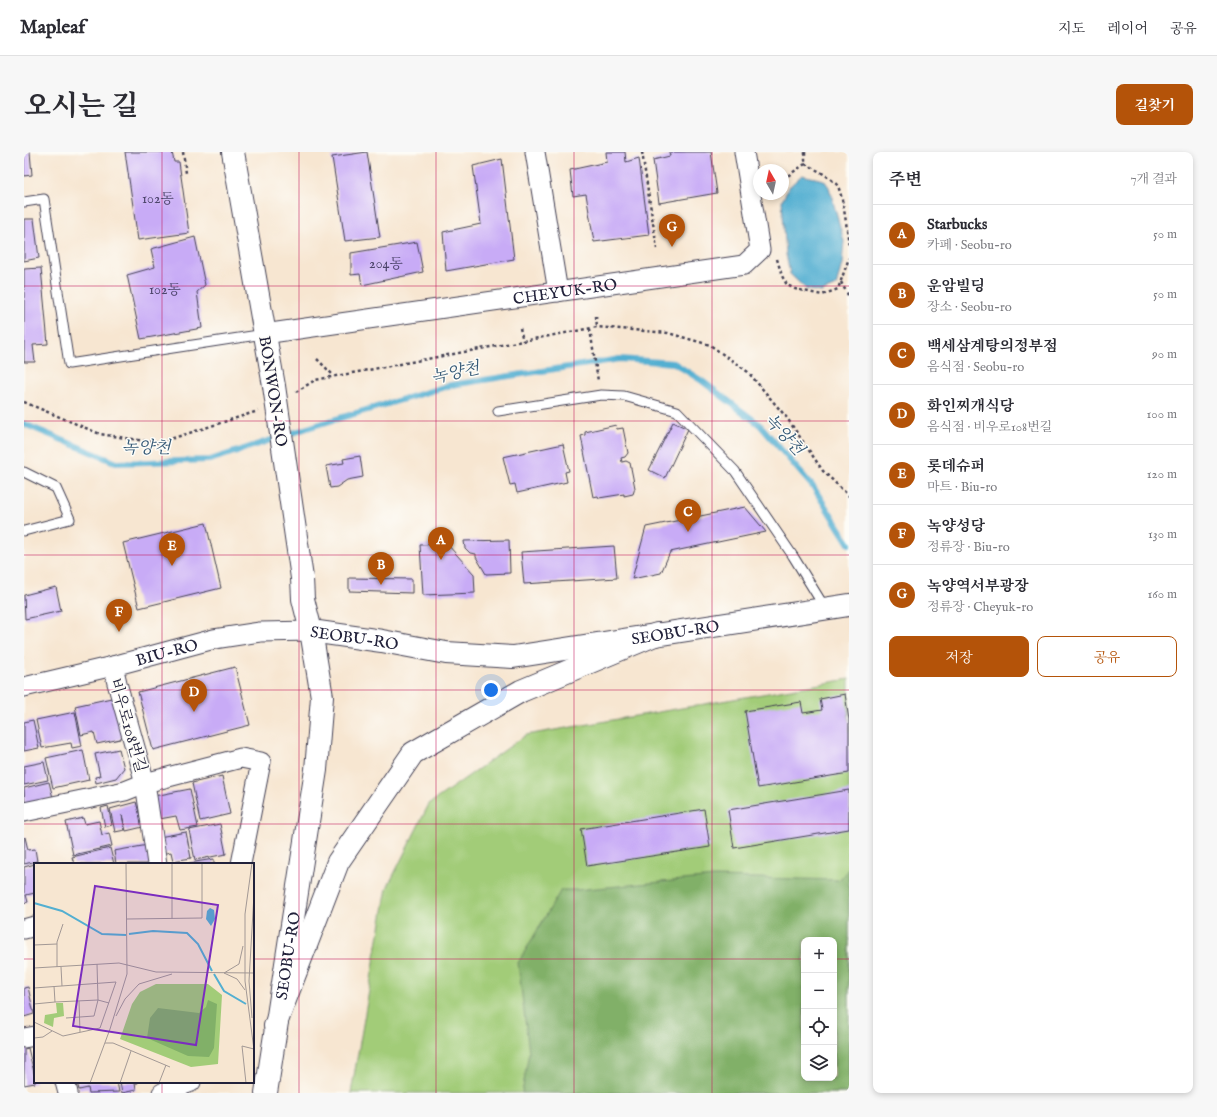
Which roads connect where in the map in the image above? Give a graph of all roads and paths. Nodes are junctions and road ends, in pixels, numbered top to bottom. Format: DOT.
graph roads {
  1 [pos="183,152"];
  2 [pos="233,152"];
  3 [pos="535,152"];
  4 [pos="642,152"];
  5 [pos="744,152"];
  6 [pos="805,152"];
  7 [pos="806,164"];
  8 [pos="186,173"];
  9 [pos="789,175"];
  10 [pos="24,202"];
  11 [pos="848,230"];
  12 [pos="849,247"];
  13 [pos="657,250"];
  14 [pos="777,258"];
  15 [pos="849,258"];
  16 [pos="841,281"];
  17 [pos="558,292"];
  18 [pos="849,297"];
  19 [pos="596,316"];
  20 [pos="597,327"];
  21 [pos="520,328"];
  22 [pos="590,329"];
  23 [pos="264,334"];
  24 [pos="523,341"];
  25 [pos="317,359"];
  26 [pos="334,376"];
  27 [pos="599,383"];
  28 [pos="282,390"];
  29 [pos="24,402"];
  30 [pos="498,410"];
  31 [pos="259,411"];
  32 [pos="24,472"];
  33 [pos="849,496"];
  34 [pos="24,531"];
  35 [pos="837,606"];
  36 [pos="311,631"];
  37 [pos="657,634"];
  38 [pos="113,666"];
  39 [pos="24,687"];
  40 [pos="146,783"];
  41 [pos="24,812"];
  42 [pos="157,863"];
  43 [pos="241,863"];
  44 [pos="276,1026"];
  45 [pos="34,1036"];
  46 [pos="24,1038"];
  47 [pos="65,1083"];
  48 [pos="188,1083"];
  49 [pos="68,1093"];
  50 [pos="162,1093"];
  51 [pos="266,1093"];
  1 -- 8 [label="path"];
  2 -- 23 [label="street, BONWON-RO"];
  3 -- 17 [label="street"];
  4 -- 13 [label="path"];
  5 -- 17 [label="street, CHEYUK-RO"];
  6 -- 7 [label="path"];
  7 -- 9 [label="path"];
  7 -- 11 [label="path"];
  10 -- 23 [label="lane"];
  11 -- 12 [label="path"];
  14 -- 16 [label="path"];
  15 -- 16 [label="path"];
  16 -- 18 [label="path"];
  17 -- 23 [label="street, CHEYUK-RO"];
  19 -- 20 [label="path"];
  20 -- 22 [label="path"];
  20 -- 33 [label="path"];
  21 -- 24 [label="path"];
  22 -- 24 [label="path"];
  22 -- 27 [label="path"];
  23 -- 28 [label="street, BONWON-RO"];
  24 -- 26 [label="path"];
  25 -- 26 [label="path"];
  26 -- 28 [label="path"];
  28 -- 36 [label="street, BONWON-RO, bridge"];
  29 -- 31 [label="path"];
  30 -- 35 [label="lane"];
  32 -- 34 [label="lane"];
  35 -- 37 [label="street, SEOBU-RO"];
  36 -- 37 [label="street, SEOBU-RO"];
  36 -- 38 [label="street, BIU-RO"];
  36 -- 44 [label="street, SEOBU-RO"];
  37 -- 44 [label="street"];
  38 -- 39 [label="street, BIU-RO"];
  38 -- 40 [label="street, 비우로108번길"];
  40 -- 41 [label="street"];
  40 -- 42 [label="street, 비우로108번길"];
  40 -- 43 [label="street, 비우로108번길"];
  44 -- 51 [label="street, SEOBU-RO"];
  45 -- 46 [label="street"];
  47 -- 49 [label="street"];
  48 -- 50 [label="street"];
}
